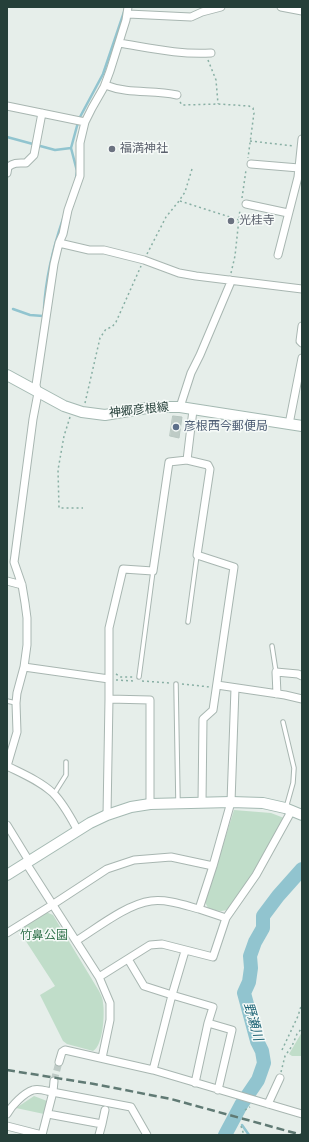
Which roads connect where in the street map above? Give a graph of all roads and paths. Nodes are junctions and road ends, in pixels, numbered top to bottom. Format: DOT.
graph roads {
  1 [pos="221,7"];
  2 [pos="281,7"];
  3 [pos="128,11"];
  4 [pos="302,11"];
  5 [pos="119,43"];
  6 [pos="209,53"];
  7 [pos="105,85"];
  8 [pos="177,95"];
  9 [pos="218,104"];
  10 [pos="7,106"];
  11 [pos="42,113"];
  12 [pos="81,121"];
  13 [pos="250,141"];
  14 [pos="302,143"];
  15 [pos="249,163"];
  16 [pos="299,168"];
  17 [pos="192,169"];
  18 [pos="246,169"];
  19 [pos="7,173"];
  20 [pos="180,201"];
  21 [pos="246,204"];
  22 [pos="288,213"];
  23 [pos="239,220"];
  24 [pos="60,243"];
  25 [pos="278,255"];
  26 [pos="144,260"];
  27 [pos="230,280"];
  28 [pos="302,289"];
  29 [pos="302,326"];
  30 [pos="302,343"];
  31 [pos="302,358"];
  32 [pos="7,375"];
  33 [pos="38,393"];
  34 [pos="180,407"];
  35 [pos="193,410"];
  36 [pos="78,411"];
  37 [pos="289,424"];
  38 [pos="302,426"];
  39 [pos="188,460"];
  40 [pos="83,508"];
  41 [pos="197,556"];
  42 [pos="153,570"];
  43 [pos="7,581"];
  44 [pos="22,585"];
  45 [pos="188,622"];
  46 [pos="272,646"];
  47 [pos="24,667"];
  48 [pos="276,672"];
  49 [pos="109,676"];
  50 [pos="302,676"];
  51 [pos="139,677"];
  52 [pos="176,684"];
  53 [pos="216,686"];
  54 [pos="235,688"];
  55 [pos="277,694"];
  56 [pos="109,699"];
  57 [pos="302,699"];
  58 [pos="7,701"];
  59 [pos="16,703"];
  60 [pos="283,722"];
  61 [pos="66,762"];
  62 [pos="7,766"];
  63 [pos="54,794"];
  64 [pos="202,802"];
  65 [pos="231,802"];
  66 [pos="178,803"];
  67 [pos="150,804"];
  68 [pos="289,809"];
  69 [pos="107,815"];
  70 [pos="302,815"];
  71 [pos="7,825"];
  72 [pos="78,831"];
  73 [pos="28,862"];
  74 [pos="213,866"];
  75 [pos="7,875"];
  76 [pos="52,905"];
  77 [pos="199,909"];
  78 [pos="226,918"];
  79 [pos="7,933"];
  80 [pos="76,941"];
  81 [pos="185,950"];
  82 [pos="128,959"];
  83 [pos="99,977"];
  84 [pos="172,996"];
  85 [pos="302,1003"];
  86 [pos="208,1023"];
  87 [pos="302,1028"];
  88 [pos="282,1050"];
  89 [pos="102,1058"];
  90 [pos="59,1062"];
  91 [pos="153,1070"];
  92 [pos="280,1078"];
  93 [pos="54,1081"];
  94 [pos="195,1083"];
  95 [pos="218,1090"];
  96 [pos="53,1092"];
  97 [pos="268,1104"];
  98 [pos="9,1105"];
  99 [pos="105,1110"];
  100 [pos="7,1114"];
  101 [pos="48,1114"];
  102 [pos="302,1114"];
  103 [pos="102,1124"];
  104 [pos="7,1126"];
  105 [pos="241,1126"];
  106 [pos="42,1135"];
  107 [pos="99,1135"];
  108 [pos="147,1135"];
  109 [pos="244,1135"];
  1 -- 3 [label="street"];
  2 -- 4 [label="street"];
  3 -- 5 [label="street"];
  5 -- 6 [label="street"];
  5 -- 7 [label="street"];
  6 -- 9 [label="path"];
  7 -- 8 [label="street"];
  7 -- 12 [label="street"];
  8 -- 9 [label="path"];
  9 -- 13 [label="path"];
  10 -- 11 [label="street"];
  11 -- 12 [label="street"];
  11 -- 19 [label="street"];
  12 -- 24 [label="street"];
  13 -- 14 [label="path"];
  13 -- 15 [label="path"];
  14 -- 16 [label="street"];
  15 -- 16 [label="street"];
  16 -- 22 [label="street"];
  17 -- 20 [label="path"];
  18 -- 23 [label="path"];
  20 -- 23 [label="path"];
  20 -- 26 [label="path"];
  21 -- 22 [label="street"];
  22 -- 25 [label="street"];
  23 -- 27 [label="path"];
  24 -- 26 [label="street"];
  24 -- 33 [label="street"];
  26 -- 27 [label="street"];
  26 -- 36 [label="path"];
  27 -- 28 [label="street"];
  27 -- 34 [label="street"];
  29 -- 30 [label="street"];
  31 -- 37 [label="street"];
  32 -- 33 [label="street, 神郷彦根線"];
  33 -- 36 [label="street, 神郷彦根線"];
  33 -- 44 [label="street"];
  34 -- 35 [label="street, 神郷彦根線"];
  34 -- 36 [label="street, 神郷彦根線"];
  35 -- 37 [label="street, 神郷彦根線"];
  35 -- 39 [label="street"];
  36 -- 40 [label="path"];
  37 -- 38 [label="street, 神郷彦根線"];
  39 -- 41 [label="street"];
  39 -- 42 [label="street"];
  41 -- 45 [label="lane"];
  41 -- 53 [label="street"];
  42 -- 49 [label="street"];
  42 -- 51 [label="lane"];
  43 -- 44 [label="street"];
  44 -- 47 [label="street"];
  46 -- 48 [label="lane"];
  47 -- 49 [label="street"];
  47 -- 59 [label="street"];
  48 -- 50 [label="street"];
  48 -- 55 [label="street"];
  49 -- 51 [label="path"];
  49 -- 52 [label="path"];
  49 -- 56 [label="street"];
  52 -- 53 [label="path"];
  52 -- 66 [label="lane"];
  53 -- 54 [label="street"];
  53 -- 64 [label="street"];
  54 -- 55 [label="street"];
  54 -- 65 [label="street"];
  55 -- 57 [label="street"];
  56 -- 67 [label="street"];
  56 -- 69 [label="street"];
  58 -- 59 [label="lane"];
  59 -- 62 [label="street"];
  60 -- 68 [label="lane"];
  61 -- 63 [label="lane"];
  62 -- 63 [label="street"];
  63 -- 72 [label="street"];
  64 -- 65 [label="street"];
  64 -- 66 [label="street"];
  65 -- 68 [label="street"];
  65 -- 74 [label="street"];
  66 -- 67 [label="street"];
  67 -- 69 [label="street"];
  68 -- 70 [label="street"];
  68 -- 78 [label="street"];
  69 -- 72 [label="street"];
  71 -- 73 [label="street"];
  72 -- 73 [label="street"];
  73 -- 75 [label="street"];
  73 -- 76 [label="street"];
  74 -- 76 [label="street"];
  74 -- 77 [label="street"];
  76 -- 79 [label="street"];
  76 -- 80 [label="street"];
  77 -- 78 [label="street"];
  77 -- 80 [label="street"];
  78 -- 81 [label="street"];
  80 -- 83 [label="street"];
  81 -- 82 [label="street"];
  81 -- 84 [label="street"];
  82 -- 83 [label="street"];
  82 -- 84 [label="street"];
  83 -- 89 [label="street"];
  84 -- 86 [label="street"];
  84 -- 91 [label="street"];
  85 -- 88 [label="path"];
  86 -- 94 [label="street"];
  86 -- 95 [label="street"];
  87 -- 92 [label="path"];
  89 -- 90 [label="street"];
  89 -- 91 [label="street"];
  91 -- 94 [label="street"];
  92 -- 97 [label="street"];
  93 -- 96 [label="street"];
  94 -- 95 [label="street"];
  95 -- 97 [label="street"];
  96 -- 98 [label="street"];
  96 -- 101 [label="street"];
  96 -- 108 [label="street"];
  97 -- 102 [label="street"];
  98 -- 100 [label="street"];
  99 -- 103 [label="street"];
  101 -- 103 [label="street"];
  101 -- 106 [label="street"];
  103 -- 107 [label="street"];
  104 -- 106 [label="street"];
  105 -- 109 [label="path"];
}
